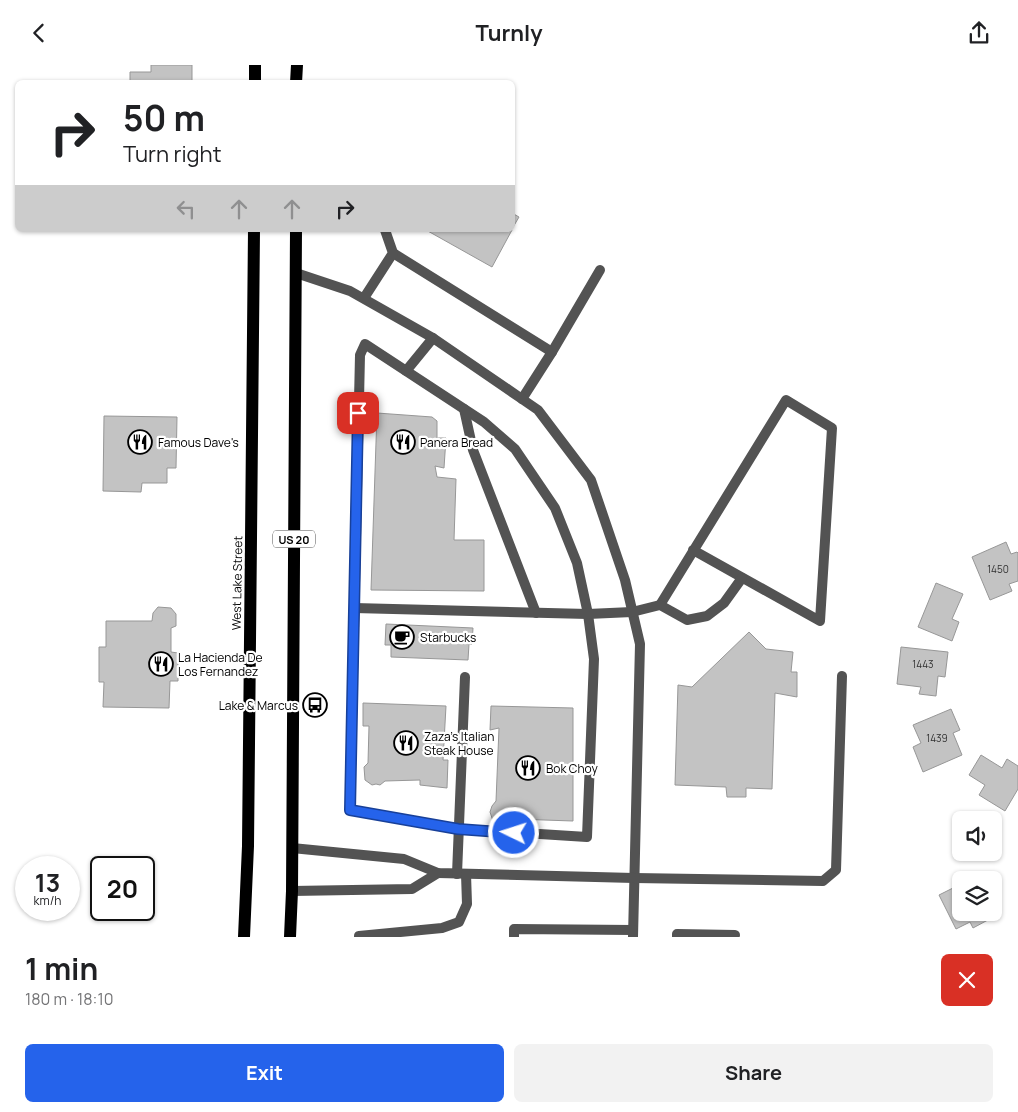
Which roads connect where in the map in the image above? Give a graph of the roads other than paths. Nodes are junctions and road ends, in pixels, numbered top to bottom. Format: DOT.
graph roads {
  1 [pos="255,65"];
  2 [pos="296,65"];
  3 [pos="255,80"];
  4 [pos="296,80"];
  5 [pos="254,232"];
  6 [pos="296,232"];
  7 [pos="386,232"];
  8 [pos="393,253"];
  9 [pos="600,270"];
  10 [pos="296,273"];
  11 [pos="364,298"];
  12 [pos="433,338"];
  13 [pos="552,353"];
  14 [pos="406,371"];
  15 [pos="522,399"];
  16 [pos="464,409"];
  17 [pos="693,550"];
  18 [pos="742,578"];
  19 [pos="660,605"];
  20 [pos="354,608"];
  21 [pos="632,612"];
  22 [pos="536,613"];
  23 [pos="588,614"];
  24 [pos="842,676"];
  25 [pos="465,677"];
  26 [pos="458,829"];
  27 [pos="292,848"];
  28 [pos="438,873"];
  29 [pos="462,874"];
  30 [pos="634,878"];
  31 [pos="292,891"];
  32 [pos="633,933"];
  33 [pos="735,935"];
  34 [pos="244,937"];
  35 [pos="290,937"];
  36 [pos="359,937"];
  37 [pos="514,937"];
  38 [pos="677,937"];
  1 -- 3 [label="main road"];
  2 -- 4 [label="main road"];
  5 -- 34 [label="main road, West Lake Street"];
  6 -- 10 [label="main road, US 20"];
  7 -- 8 [label="lane"];
  8 -- 11 [label="lane"];
  8 -- 13 [label="lane"];
  9 -- 13 [label="lane"];
  10 -- 11 [label="lane"];
  10 -- 27 [label="main road, US 20"];
  11 -- 12 [label="lane"];
  12 -- 14 [label="lane"];
  12 -- 15 [label="lane"];
  13 -- 15 [label="lane"];
  14 -- 16 [label="lane"];
  14 -- 20 [label="lane"];
  15 -- 21 [label="lane"];
  16 -- 22 [label="lane"];
  16 -- 23 [label="lane"];
  17 -- 18 [label="lane"];
  17 -- 18 [label="lane"];
  17 -- 19 [label="lane"];
  18 -- 19 [label="lane"];
  19 -- 21 [label="lane"];
  20 -- 22 [label="lane"];
  20 -- 26 [label="lane"];
  21 -- 23 [label="lane"];
  21 -- 30 [label="lane"];
  22 -- 23 [label="lane"];
  23 -- 26 [label="lane"];
  24 -- 30 [label="lane"];
  25 -- 26 [label="lane"];
  26 -- 29 [label="lane"];
  27 -- 28 [label="lane"];
  27 -- 31 [label="main road, US 20"];
  28 -- 29 [label="lane"];
  28 -- 31 [label="lane"];
  29 -- 30 [label="lane"];
  29 -- 36 [label="lane"];
  30 -- 32 [label="lane"];
  31 -- 35 [label="main road, US 20"];
  32 -- 37 [label="lane"];
  33 -- 38 [label="lane"];
}
